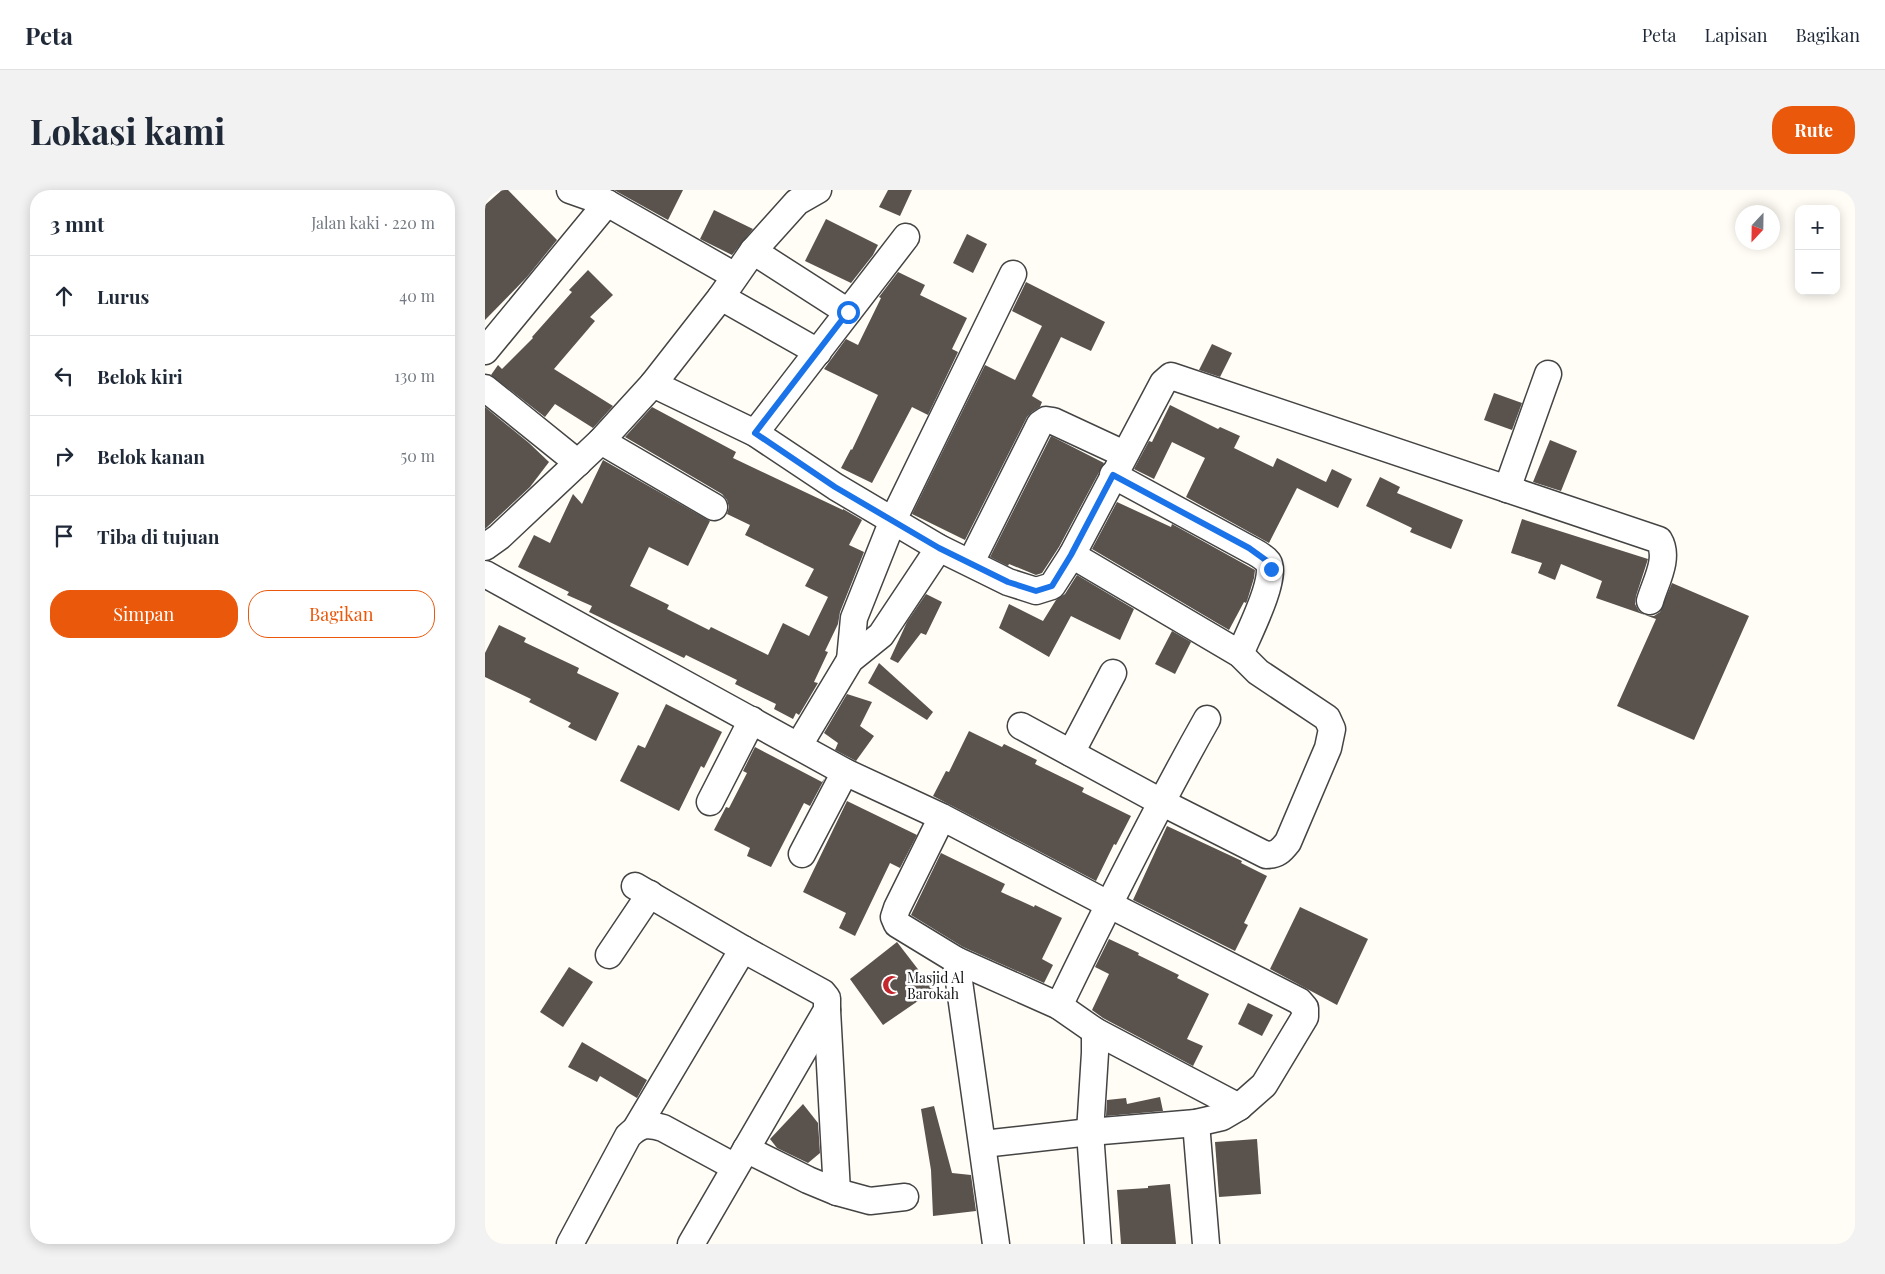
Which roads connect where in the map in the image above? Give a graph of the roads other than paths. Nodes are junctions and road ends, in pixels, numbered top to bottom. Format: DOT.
graph roads {
  1 [pos="570,190"];
  2 [pos="818,190"];
  3 [pos="607,203"];
  4 [pos="906,237"];
  5 [pos="753,251"];
  6 [pos="1013,274"];
  7 [pos="735,276"];
  8 [pos="721,297"];
  9 [pos="848,312"];
  10 [pos="485,351"];
  11 [pos="817,352"];
  12 [pos="1548,374"];
  13 [pos="653,384"];
  14 [pos="485,388"];
  15 [pos="755,433"];
  16 [pos="601,441"];
  17 [pos="578,463"];
  18 [pos="1119,464"];
  19 [pos="1507,489"];
  20 [pos="714,507"];
  21 [pos="893,520"];
  22 [pos="485,547"];
  23 [pos="939,548"];
  24 [pos="1071,555"];
  25 [pos="971,562"];
  26 [pos="485,574"];
  27 [pos="1650,601"];
  28 [pos="1240,654"];
  29 [pos="850,660"];
  30 [pos="1113,673"];
  31 [pos="1207,719"];
  32 [pos="752,720"];
  33 [pos="1021,726"];
  34 [pos="799,745"];
  35 [pos="1071,753"];
  36 [pos="845,772"];
  37 [pos="710,802"];
  38 [pos="1161,802"];
  39 [pos="942,816"];
  40 [pos="803,854"];
  41 [pos="1108,904"];
  42 [pos="743,949"];
  43 [pos="609,955"];
  44 [pos="956,960"];
  45 [pos="1059,1006"];
  46 [pos="827,1010"];
  47 [pos="1095,1031"];
  48 [pos="1239,1107"];
  49 [pos="1196,1123"];
  50 [pos="637,1127"];
  51 [pos="1090,1132"];
  52 [pos="983,1144"];
  53 [pos="741,1158"];
  54 [pos="837,1192"];
  55 [pos="905,1197"];
  56 [pos="570,1244"];
  57 [pos="691,1244"];
  58 [pos="996,1244"];
  59 [pos="1097,1244"];
  60 [pos="1206,1244"];
  1 -- 3 [label="street"];
  2 -- 5 [label="street"];
  3 -- 7 [label="street"];
  3 -- 10 [label="street"];
  4 -- 9 [label="street"];
  5 -- 7 [label="street"];
  5 -- 9 [label="street"];
  6 -- 21 [label="street"];
  7 -- 8 [label="street"];
  8 -- 11 [label="street"];
  8 -- 13 [label="street"];
  9 -- 11 [label="street"];
  11 -- 15 [label="street"];
  12 -- 19 [label="street"];
  13 -- 15 [label="street"];
  13 -- 16 [label="street"];
  14 -- 17 [label="street"];
  15 -- 21 [label="street"];
  16 -- 17 [label="street"];
  16 -- 20 [label="street"];
  17 -- 22 [label="street"];
  18 -- 19 [label="street"];
  18 -- 24 [label="street"];
  18 -- 25 [label="street"];
  18 -- 28 [label="street"];
  19 -- 27 [label="street"];
  21 -- 23 [label="street"];
  21 -- 29 [label="street"];
  23 -- 25 [label="street"];
  23 -- 29 [label="street"];
  24 -- 25 [label="street"];
  24 -- 28 [label="street"];
  26 -- 32 [label="street"];
  28 -- 38 [label="street"];
  29 -- 34 [label="street"];
  30 -- 35 [label="street"];
  31 -- 38 [label="street"];
  32 -- 34 [label="street"];
  32 -- 37 [label="street"];
  33 -- 35 [label="street"];
  34 -- 36 [label="street"];
  35 -- 38 [label="street"];
  36 -- 39 [label="street"];
  36 -- 40 [label="street"];
  38 -- 41 [label="street"];
  39 -- 41 [label="street"];
  39 -- 44 [label="street"];
  41 -- 45 [label="street"];
  41 -- 48 [label="street"];
  42 -- 43 [label="street"];
  42 -- 46 [label="street"];
  42 -- 50 [label="street"];
  44 -- 45 [label="street"];
  44 -- 52 [label="street"];
  45 -- 47 [label="street"];
  46 -- 53 [label="street"];
  46 -- 54 [label="street"];
  47 -- 48 [label="street"];
  47 -- 51 [label="street"];
  48 -- 49 [label="street"];
  49 -- 51 [label="street"];
  49 -- 60 [label="street"];
  50 -- 53 [label="street"];
  50 -- 56 [label="street"];
  51 -- 52 [label="street"];
  51 -- 59 [label="street"];
  52 -- 58 [label="street"];
  53 -- 54 [label="street"];
  53 -- 57 [label="street"];
  54 -- 55 [label="street"];
}
